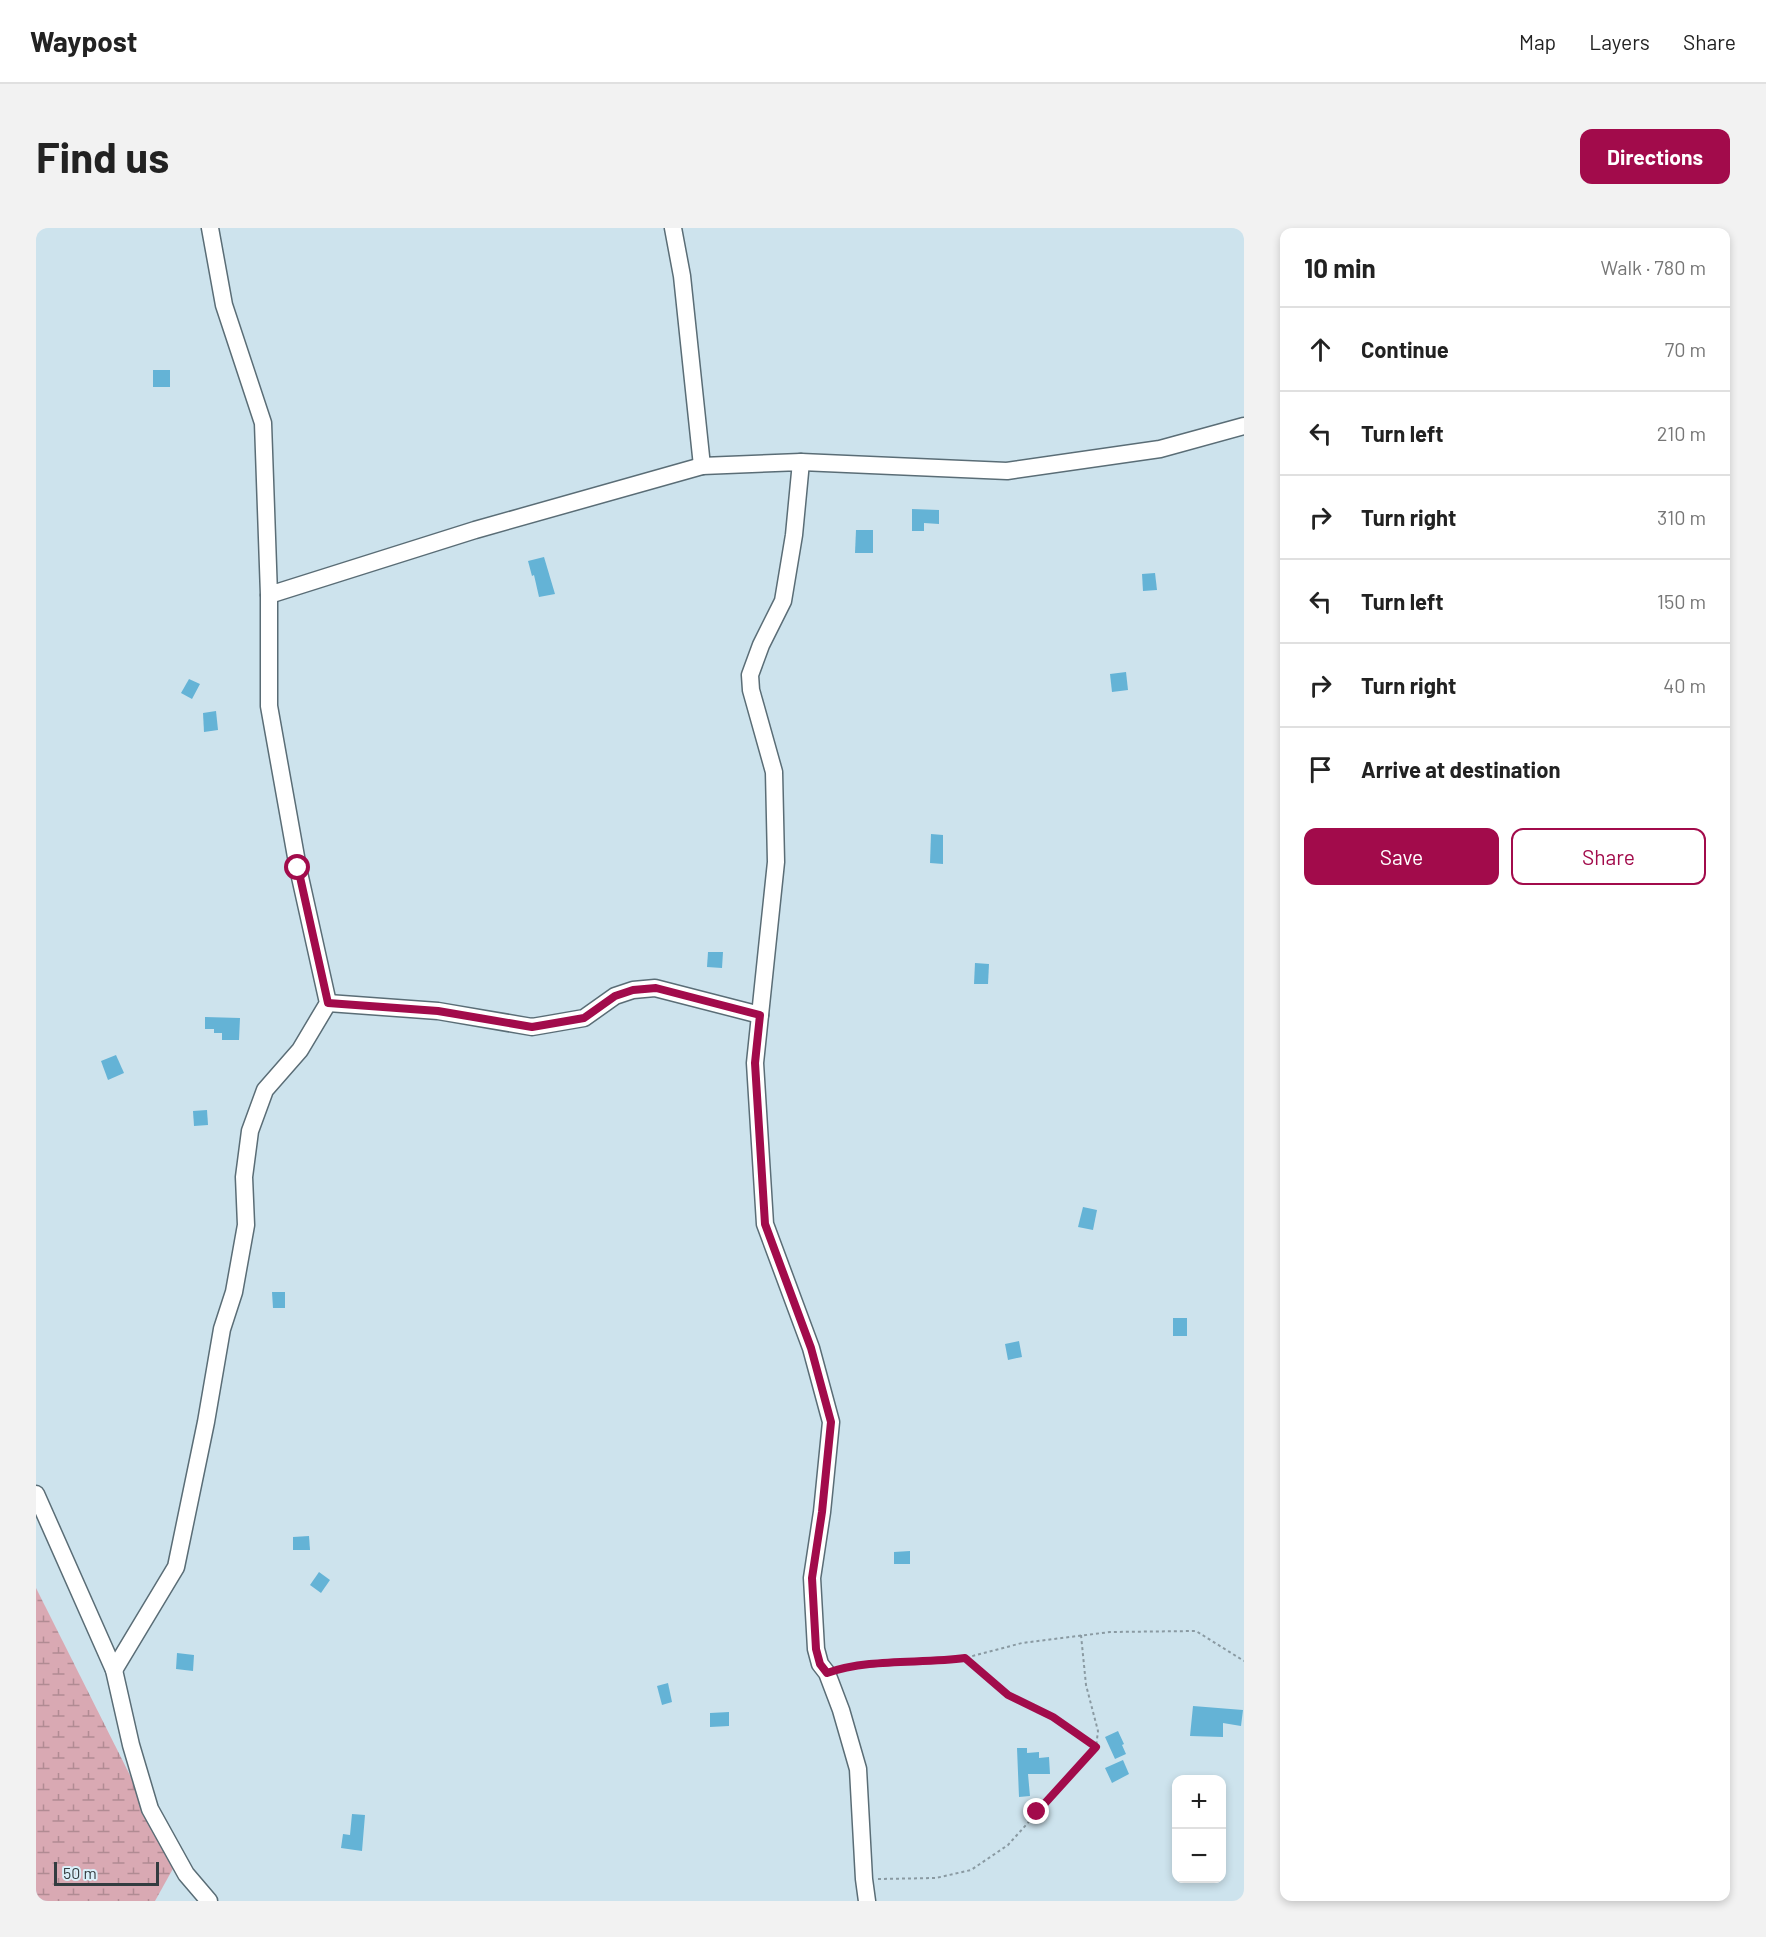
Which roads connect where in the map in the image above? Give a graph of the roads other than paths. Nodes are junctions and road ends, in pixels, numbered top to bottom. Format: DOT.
graph roads {
  1 [pos="210,228"];
  2 [pos="673,228"];
  3 [pos="1244,426"];
  4 [pos="801,462"];
  5 [pos="702,466"];
  6 [pos="269,595"];
  7 [pos="328,1003"];
  8 [pos="760,1015"];
  9 [pos="36,1494"];
  10 [pos="114,1670"];
  11 [pos="209,1901"];
  12 [pos="867,1901"];
  1 -- 6 [label="street"];
  2 -- 5 [label="street"];
  3 -- 4 [label="street"];
  4 -- 5 [label="street"];
  4 -- 8 [label="street"];
  5 -- 6 [label="street"];
  6 -- 7 [label="street"];
  7 -- 8 [label="street"];
  7 -- 10 [label="street"];
  8 -- 12 [label="street"];
  9 -- 10 [label="street"];
  10 -- 11 [label="street"];
}
